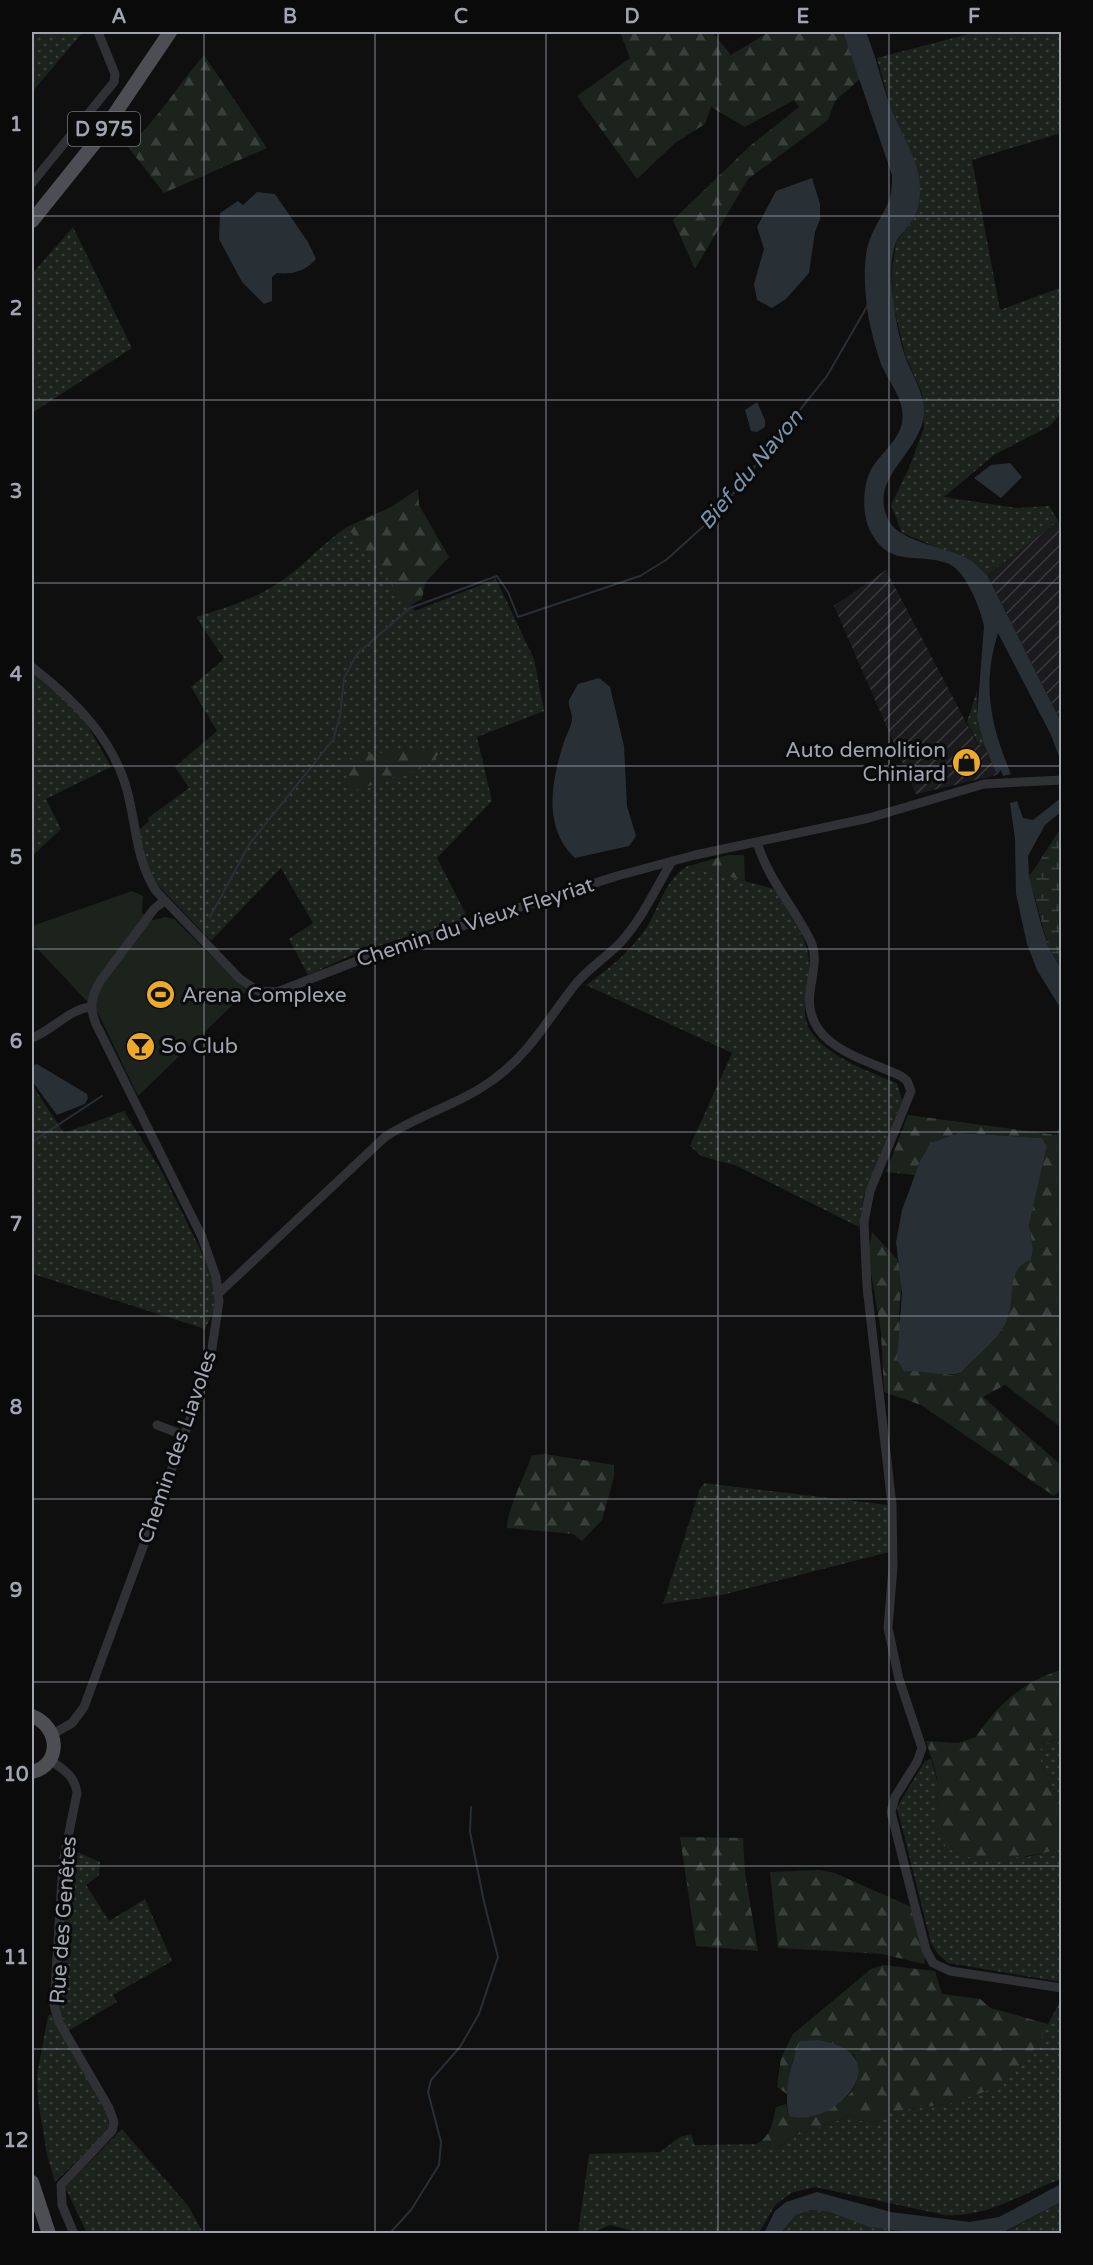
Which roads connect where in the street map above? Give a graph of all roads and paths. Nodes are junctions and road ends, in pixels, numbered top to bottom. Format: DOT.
graph roads {
  1 [pos="98,32"];
  2 [pos="170,32"];
  3 [pos="32,183"];
  4 [pos="32,221"];
  5 [pos="32,667"];
  6 [pos="1061,780"];
  7 [pos="757,842"];
  8 [pos="672,861"];
  9 [pos="164,900"];
  10 [pos="90,1007"];
  11 [pos="32,1038"];
  12 [pos="219,1293"];
  13 [pos="157,1425"];
  14 [pos="183,1435"];
  15 [pos="32,1716"];
  16 [pos="53,1734"];
  17 [pos="50,1760"];
  18 [pos="32,1772"];
  19 [pos="1062,1988"];
  20 [pos="32,2182"];
  21 [pos="49,2234"];
  22 [pos="74,2234"];
  1 -- 3 [label="street"];
  2 -- 4 [label="main road, D 975"];
  5 -- 9 [label="street, Chemin du Vieux Fleyriat"];
  6 -- 7 [label="street, Chemin du Vieux Fleyriat"];
  7 -- 8 [label="street, Chemin du Vieux Fleyriat"];
  7 -- 19 [label="street"];
  8 -- 9 [label="street, Chemin du Vieux Fleyriat"];
  8 -- 12 [label="street"];
  9 -- 10 [label="street"];
  10 -- 11 [label="street"];
  10 -- 12 [label="street, Chemin des Liavoles"];
  12 -- 14 [label="street, Chemin des Liavoles"];
  13 -- 14 [label="street"];
  14 -- 16 [label="street, Chemin des Liavoles"];
  15 -- 16 [label="main road"];
  16 -- 17 [label="main road"];
  17 -- 18 [label="main road"];
  17 -- 22 [label="street, Rue des Genêtes"];
  20 -- 21 [label="main road"];
}
